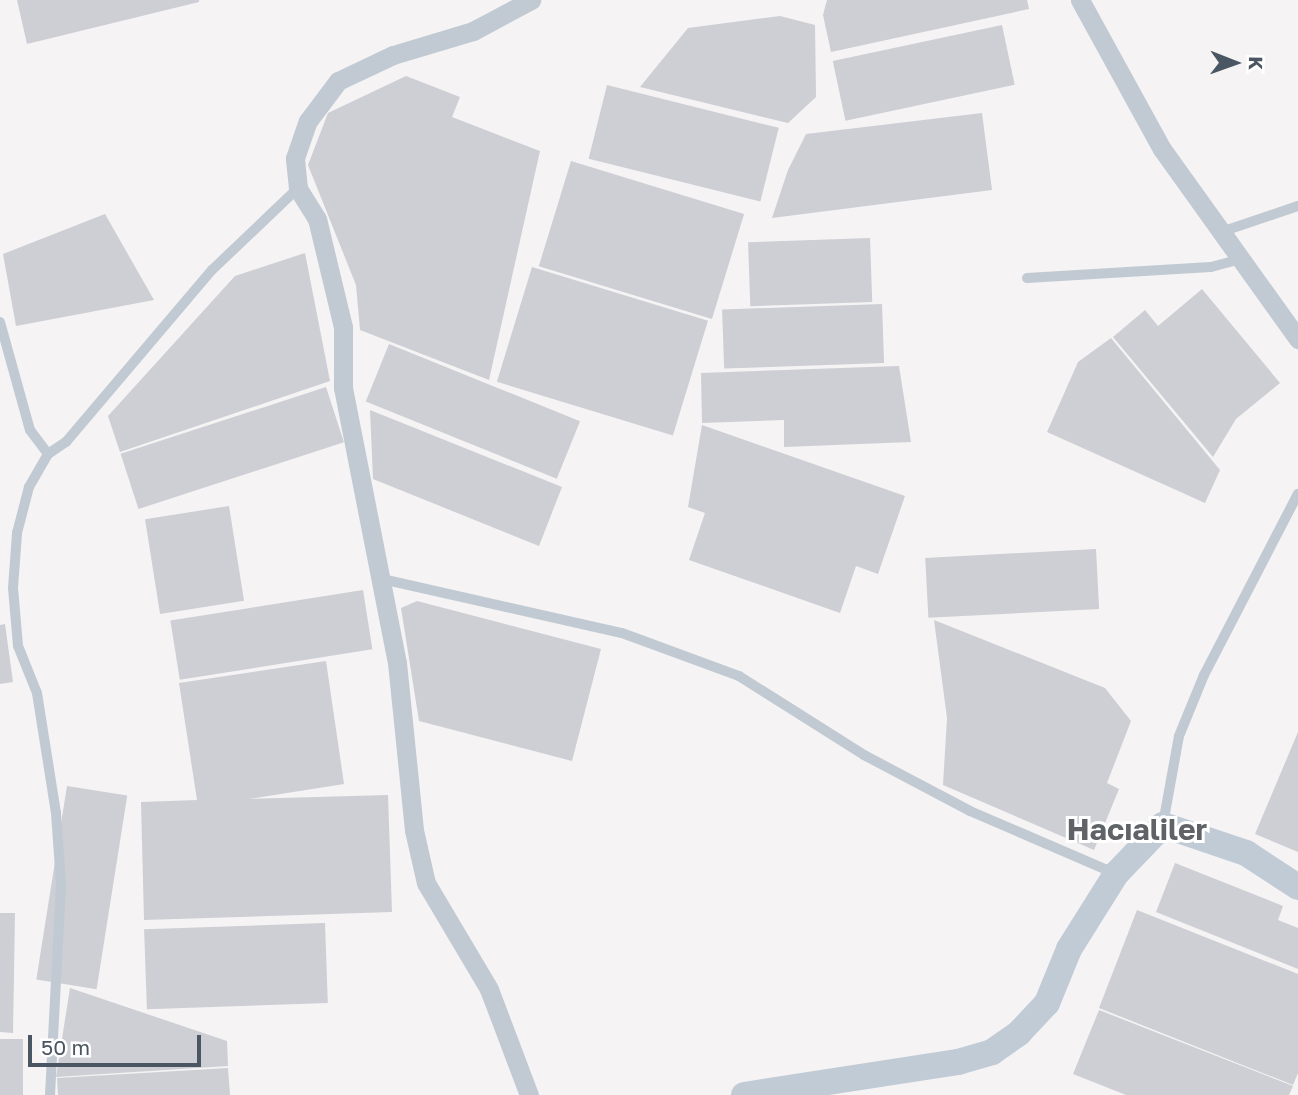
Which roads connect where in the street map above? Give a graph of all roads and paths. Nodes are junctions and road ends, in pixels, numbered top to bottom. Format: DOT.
graph roads {
  1 [pos="531,0"];
  2 [pos="1080,0"];
  3 [pos="298,188"];
  4 [pos="1298,206"];
  5 [pos="1220,232"];
  6 [pos="1240,259"];
  7 [pos="1027,278"];
  8 [pos="0,325"];
  9 [pos="1298,340"];
  10 [pos="48,454"];
  11 [pos="1298,494"];
  12 [pos="382,579"];
  13 [pos="1163,825"];
  14 [pos="1116,874"];
  15 [pos="1298,887"];
  16 [pos="792,1091"];
  17 [pos="50,1095"];
  18 [pos="529,1095"];
  19 [pos="744,1095"];
  1 -- 3 [label="street"];
  2 -- 5 [label="street"];
  3 -- 10 [label="lane"];
  3 -- 12 [label="street"];
  4 -- 5 [label="lane"];
  5 -- 6 [label="street"];
  6 -- 7 [label="lane"];
  6 -- 9 [label="street"];
  8 -- 10 [label="lane"];
  10 -- 17 [label="lane"];
  11 -- 13 [label="lane"];
  12 -- 14 [label="lane"];
  12 -- 18 [label="street"];
  13 -- 14 [label="street"];
  13 -- 15 [label="street"];
  14 -- 16 [label="street"];
  16 -- 19 [label="street"];
}
